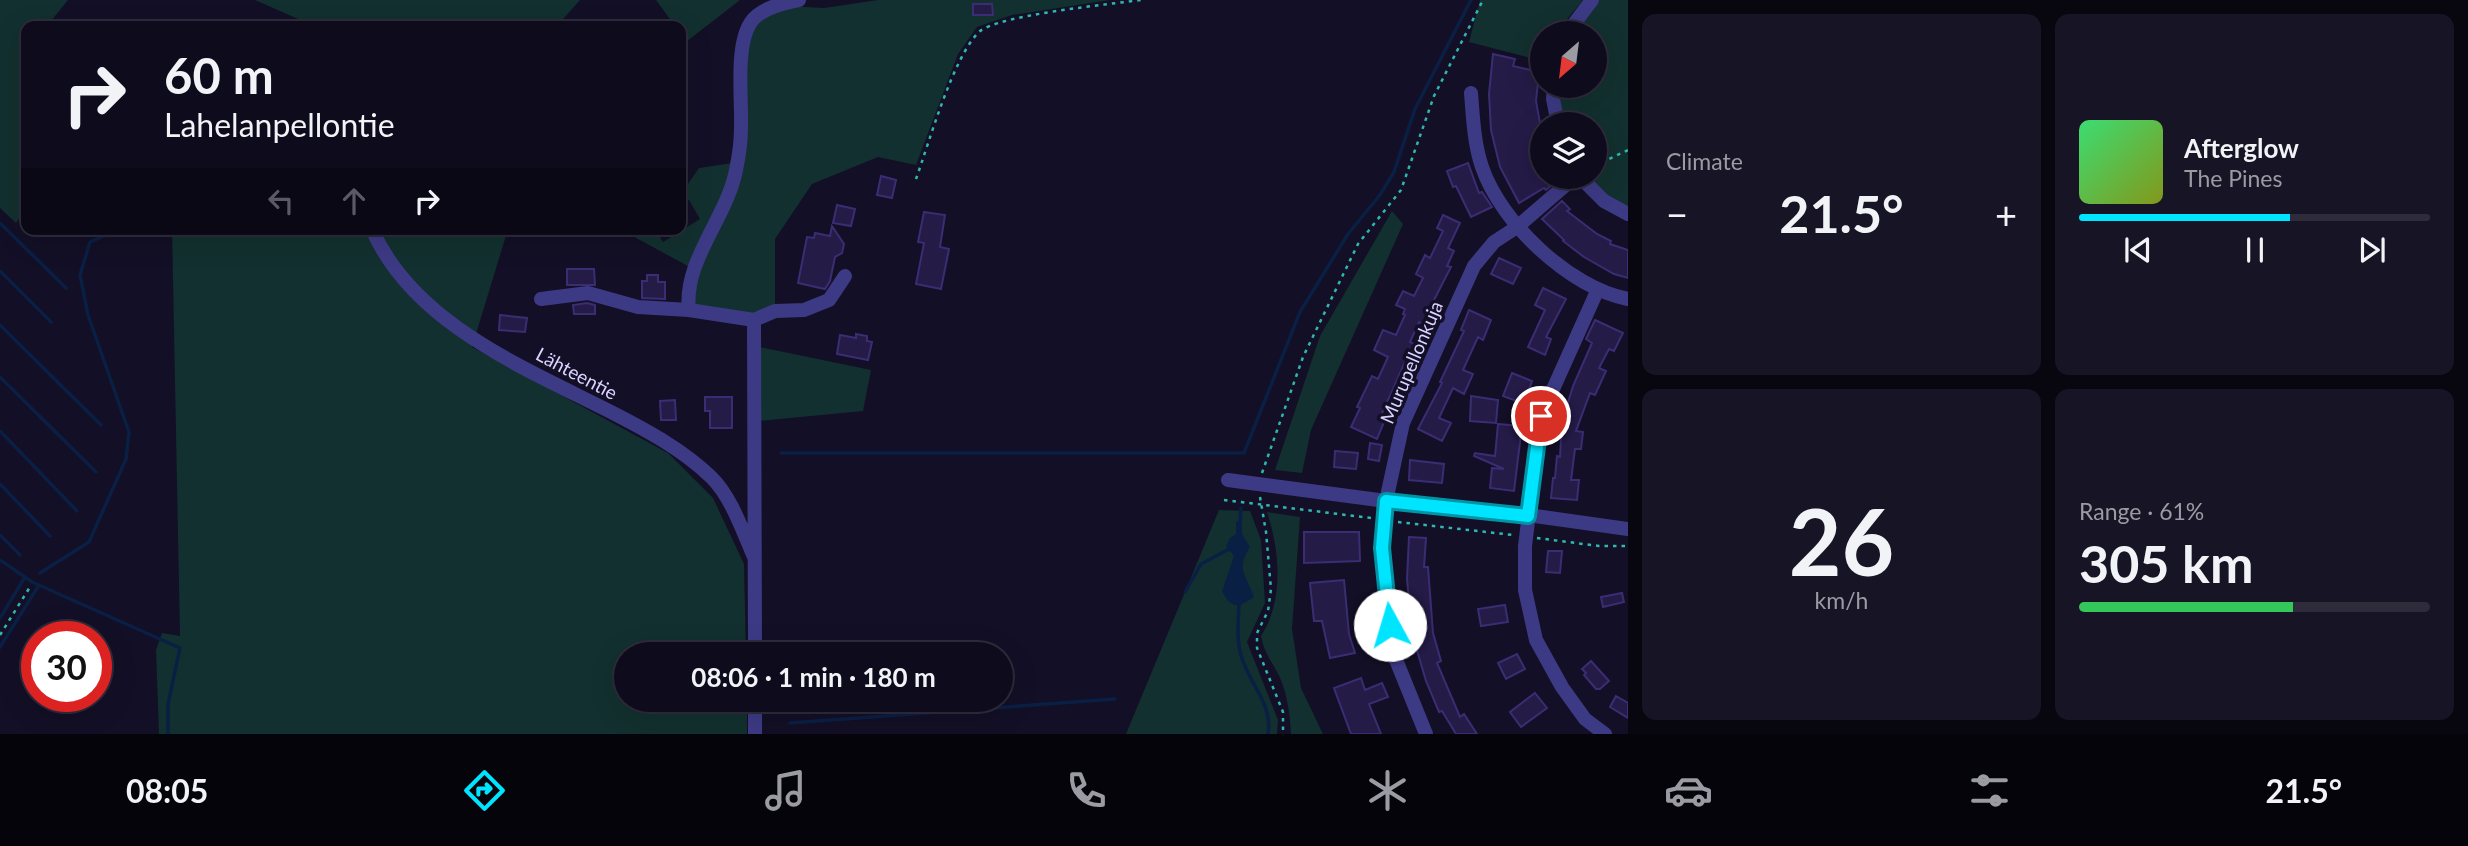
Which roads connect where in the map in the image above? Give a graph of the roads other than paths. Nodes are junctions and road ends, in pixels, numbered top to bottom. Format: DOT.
graph roads {
  1 [pos="799,0"];
  2 [pos="1591,0"];
  3 [pos="1576,21"];
  4 [pos="1471,93"];
  5 [pos="1563,189"];
  6 [pos="1590,189"];
  7 [pos="1628,214"];
  8 [pos="1517,227"];
  9 [pos="375,235"];
  10 [pos="845,276"];
  11 [pos="1598,289"];
  12 [pos="541,299"];
  13 [pos="1628,299"];
  14 [pos="689,310"];
  15 [pos="754,320"];
  16 [pos="1228,480"];
  17 [pos="1386,501"];
  18 [pos="1528,516"];
  19 [pos="1628,528"];
  20 [pos="754,557"];
  21 [pos="755,642"];
  22 [pos="755,712"];
  23 [pos="755,734"];
  24 [pos="1426,734"];
  25 [pos="1605,734"];
  1 -- 14 [label="street"];
  2 -- 3 [label="street"];
  4 -- 8 [label="street"];
  5 -- 8 [label="street, Murupellonkuja"];
  6 -- 7 [label="street"];
  8 -- 11 [label="street"];
  8 -- 17 [label="street, Murupellonkuja"];
  9 -- 20 [label="street, Lähteentie"];
  10 -- 15 [label="street"];
  11 -- 13 [label="street"];
  11 -- 18 [label="street"];
  12 -- 14 [label="street"];
  14 -- 15 [label="street"];
  15 -- 20 [label="street, Lähteentie"];
  16 -- 17 [label="street"];
  17 -- 18 [label="street"];
  17 -- 24 [label="street, Murupellonkuja"];
  18 -- 19 [label="street"];
  18 -- 25 [label="street"];
  20 -- 21 [label="street, Lähteentie"];
  22 -- 23 [label="street"];
}
